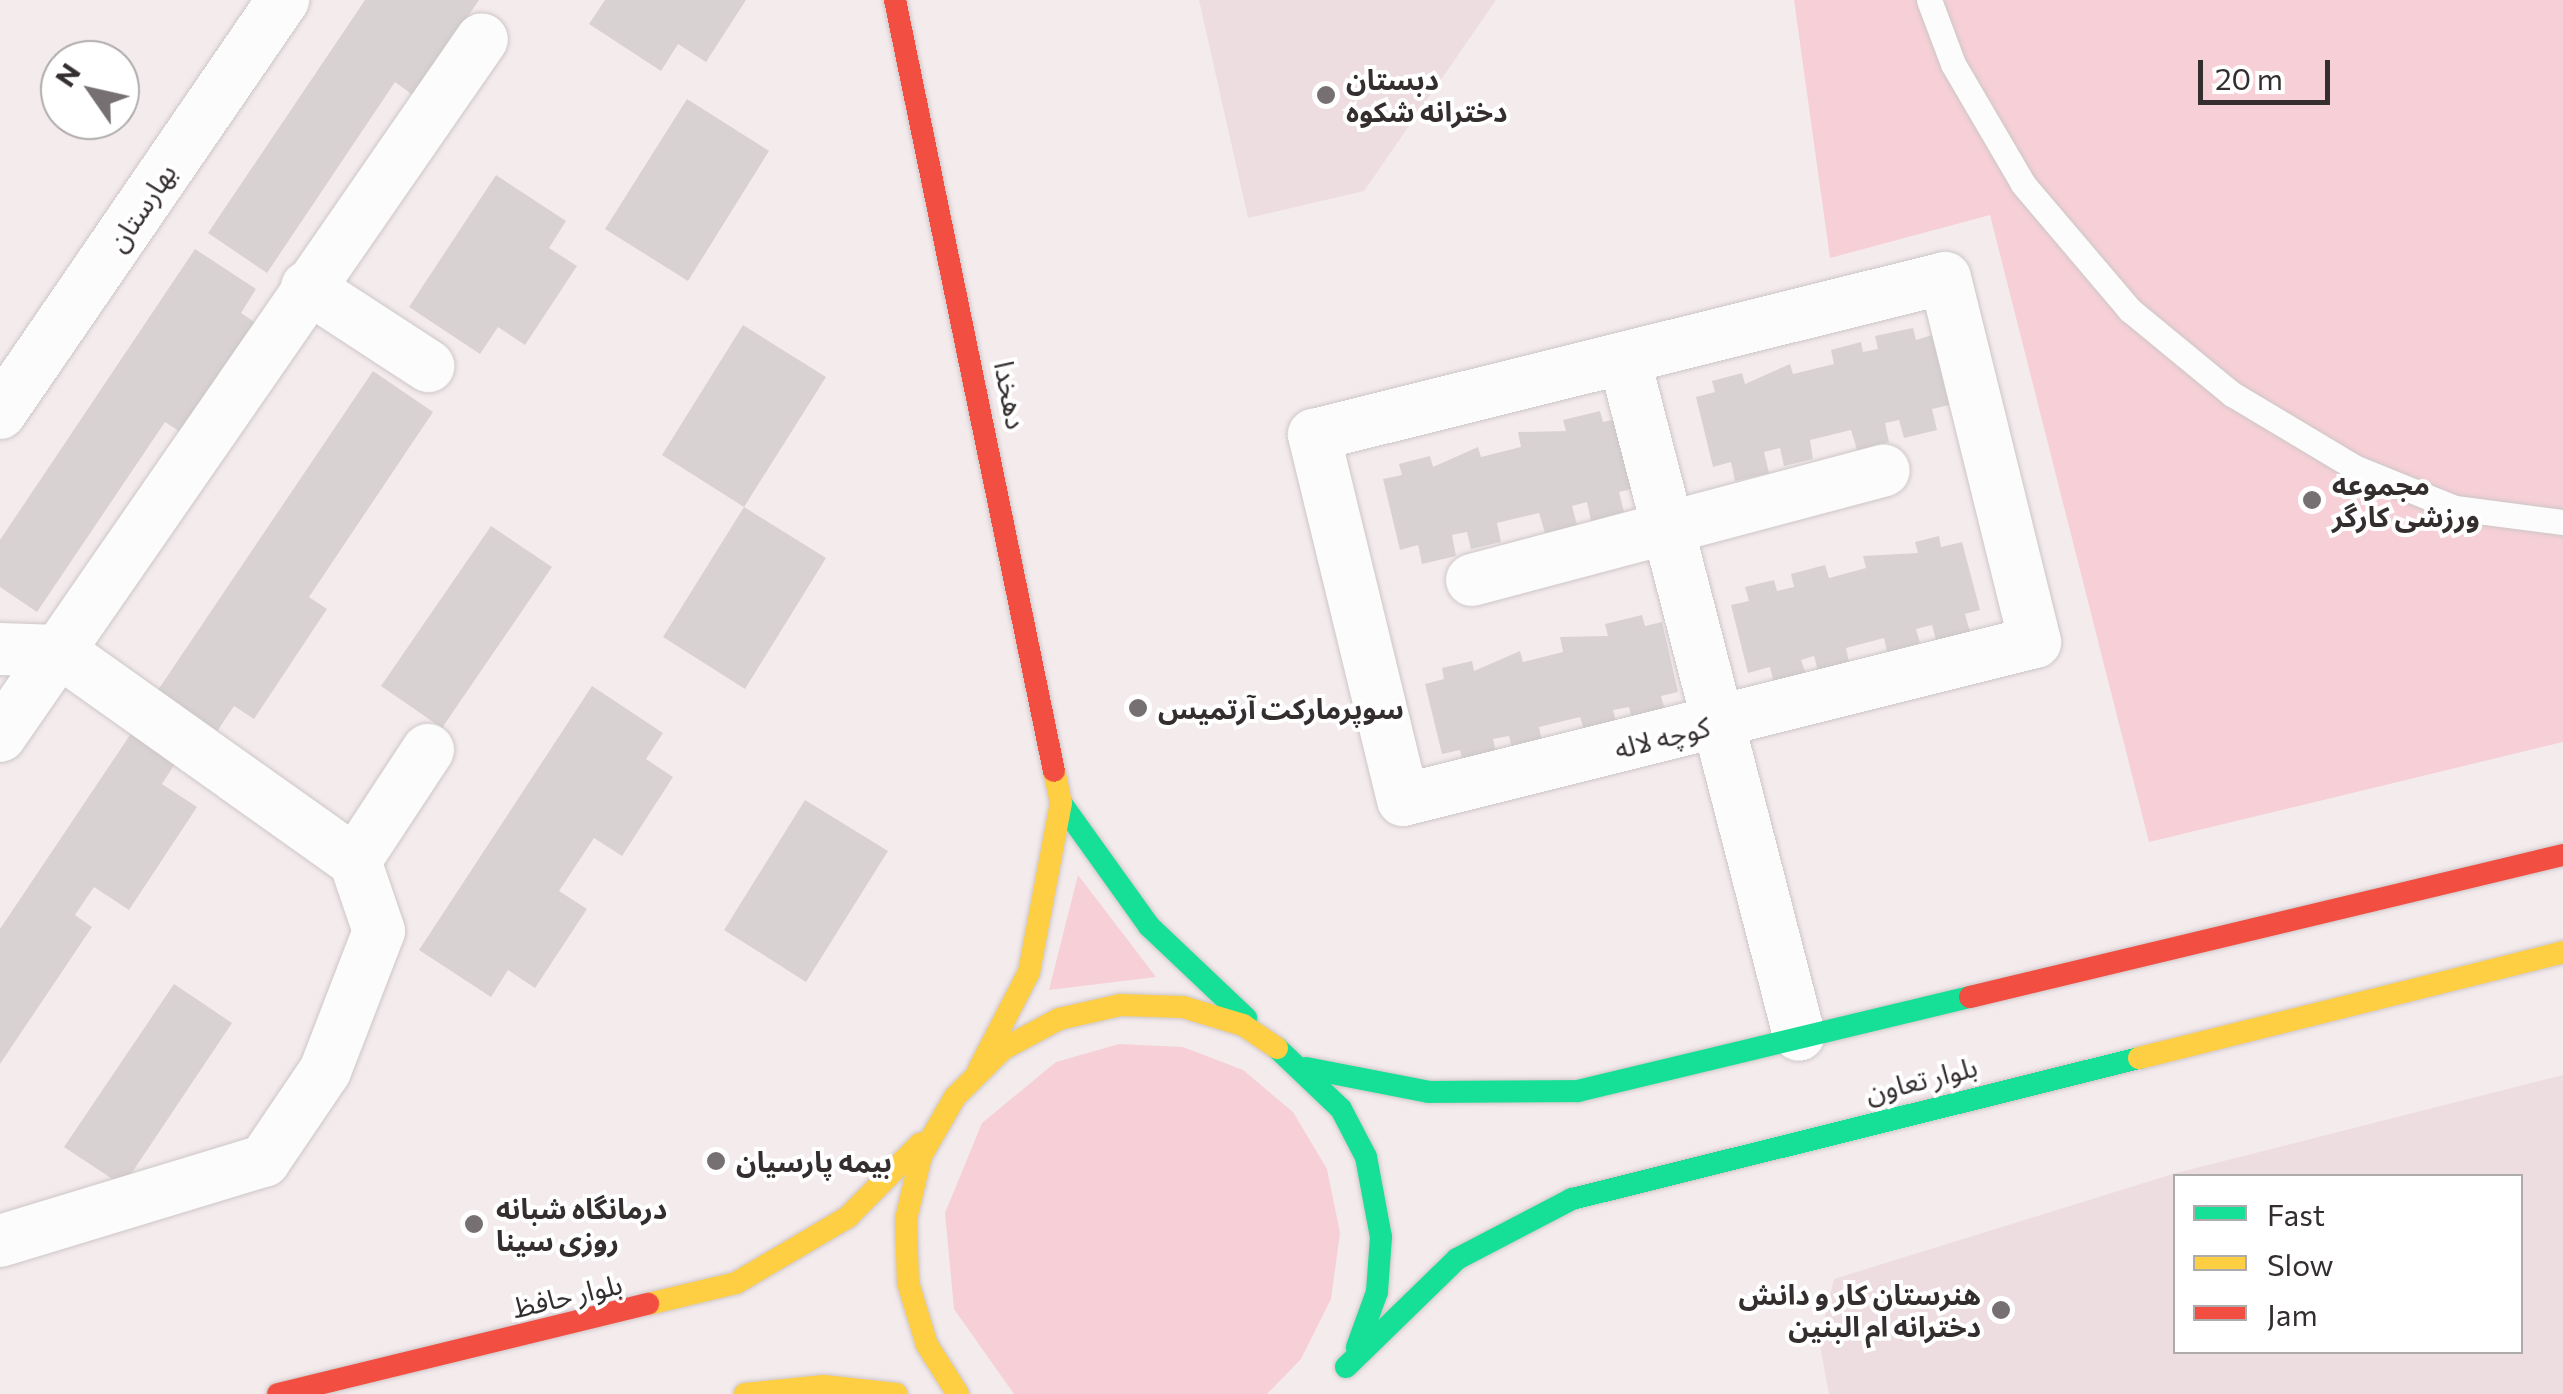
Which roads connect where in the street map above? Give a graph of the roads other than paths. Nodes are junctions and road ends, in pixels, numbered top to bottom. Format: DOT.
graph roads {
  1 [pos="282,0"];
  2 [pos="896,0"];
  3 [pos="1929,0"];
  4 [pos="482,39"];
  5 [pos="307,287"];
  6 [pos="1624,358"];
  7 [pos="428,366"];
  8 [pos="0,413"];
  9 [pos="1884,470"];
  10 [pos="2563,522"];
  11 [pos="1670,527"];
  12 [pos="1472,580"];
  13 [pos="0,649"];
  14 [pos="60,651"];
  15 [pos="1725,722"];
  16 [pos="0,736"];
  17 [pos="428,750"];
  18 [pos="1061,803"];
  19 [pos="2563,855"];
  20 [pos="355,861"];
  21 [pos="2563,952"];
  22 [pos="1799,1035"];
  23 [pos="1271,1040"];
  24 [pos="1306,1068"];
  25 [pos="979,1069"];
  26 [pos="935,1126"];
  27 [pos="0,1240"];
  28 [pos="1346,1368"];
  29 [pos="278,1394"];
  30 [pos="745,1394"];
  31 [pos="897,1394"];
  32 [pos="958,1394"];
  33 [pos="1327,1394"];
  1 -- 8 [label="street, بهارستان"];
  2 -- 18 [label="main road, دهخدا"];
  3 -- 10 [label="lane"];
  4 -- 5 [label="street"];
  5 -- 7 [label="street"];
  5 -- 14 [label="street"];
  6 -- 11 [label="street"];
  6 -- 15 [label="street"];
  6 -- 15 [label="street, کوچه لاله"];
  9 -- 11 [label="street"];
  11 -- 12 [label="street"];
  11 -- 15 [label="street"];
  13 -- 14 [label="street"];
  14 -- 16 [label="street"];
  14 -- 20 [label="street"];
  15 -- 22 [label="street, کوچه لاله"];
  17 -- 20 [label="street"];
  18 -- 23 [label="main road"];
  18 -- 25 [label="main road"];
  19 -- 22 [label="main road"];
  20 -- 27 [label="street"];
  21 -- 28 [label="main road, بلوار تعاون"];
  22 -- 24 [label="main road"];
  23 -- 24 [label="main road"];
  23 -- 25 [label="main road"];
  24 -- 28 [label="main road"];
  25 -- 26 [label="main road"];
  26 -- 29 [label="main road, بلوار حافظ"];
  26 -- 32 [label="main road"];
  28 -- 33 [label="main road"];
  30 -- 31 [label="main road"];
}
